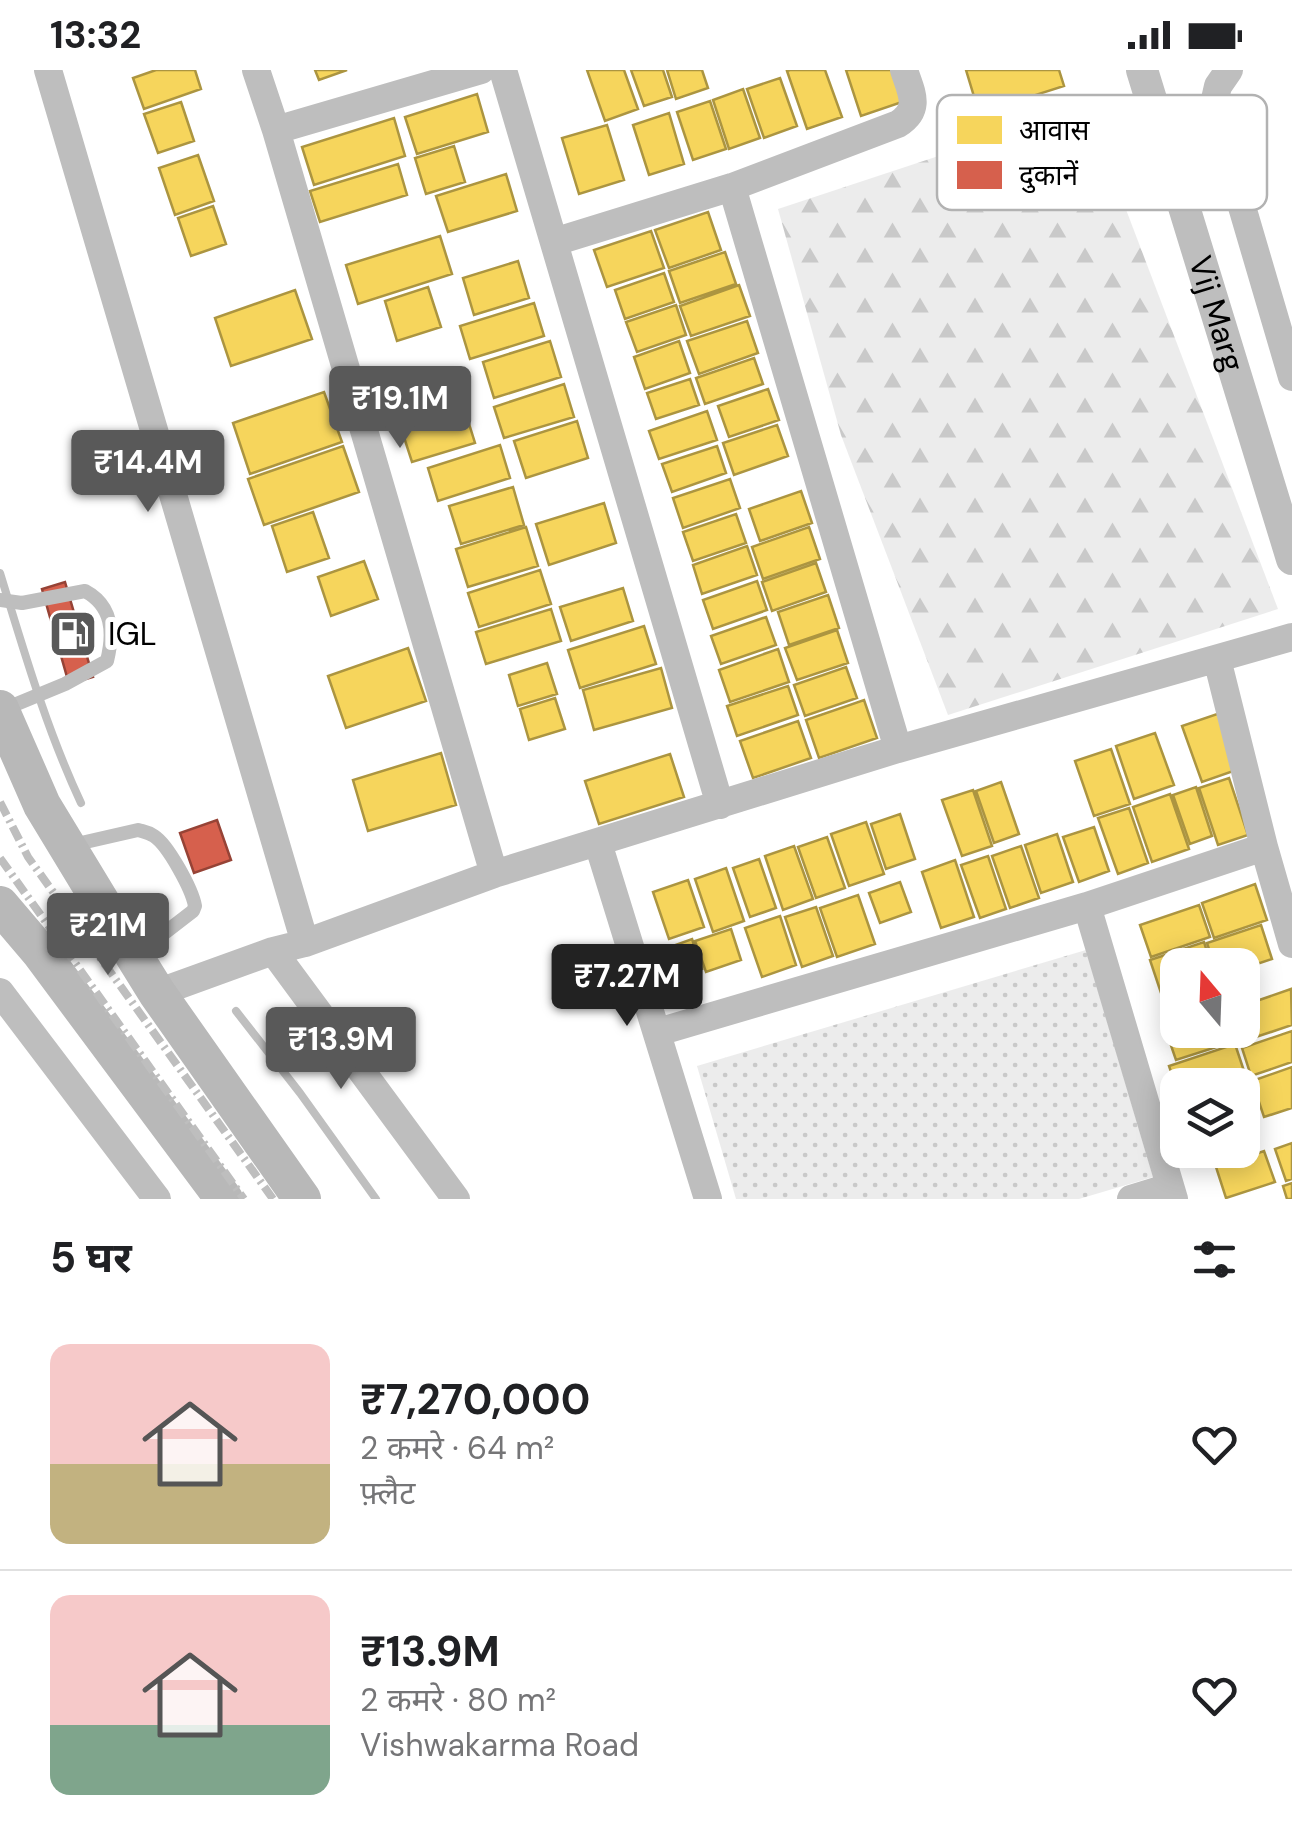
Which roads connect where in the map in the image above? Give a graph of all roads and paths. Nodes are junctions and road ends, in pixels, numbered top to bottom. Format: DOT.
graph roads {
  1 [pos="48,70"];
  2 [pos="256,70"];
  3 [pos="481,70"];
  4 [pos="502,70"];
  5 [pos="904,70"];
  6 [pos="1142,70"];
  7 [pos="1229,70"];
  8 [pos="1150,95"];
  9 [pos="1216,95"];
  10 [pos="276,130"];
  11 [pos="732,188"];
  12 [pos="1185,210"];
  13 [pos="1243,210"];
  14 [pos="554,242"];
  15 [pos="1292,377"];
  16 [pos="1292,559"];
  17 [pos="6,601"];
  18 [pos="1292,636"];
  19 [pos="1217,659"];
  20 [pos="19,703"];
  21 [pos="898,749"];
  22 [pos="0,774"];
  23 [pos="720,805"];
  24 [pos="598,843"];
  25 [pos="67,846"];
  26 [pos="1264,847"];
  27 [pos="494,874"];
  28 [pos="0,905"];
  29 [pos="1086,906"];
  30 [pos="304,943"];
  31 [pos="1292,944"];
  32 [pos="273,951"];
  33 [pos="134,956"];
  34 [pos="0,992"];
  35 [pos="158,993"];
  36 [pos="658,1032"];
  37 [pos="1172,1193"];
  38 [pos="157,1199"];
  39 [pos="224,1199"];
  40 [pos="302,1199"];
  41 [pos="456,1199"];
  42 [pos="708,1199"];
  43 [pos="1130,1199"];
  1 -- 30 [label="street"];
  2 -- 10 [label="street"];
  3 -- 10 [label="street"];
  4 -- 14 [label="street"];
  5 -- 11 [label="street"];
  6 -- 8 [label="street, Vij Marg"];
  7 -- 9 [label="street"];
  10 -- 27 [label="street"];
  11 -- 14 [label="street"];
  11 -- 21 [label="street"];
  12 -- 16 [label="street, Vij Marg"];
  13 -- 15 [label="street"];
  14 -- 23 [label="street"];
  17 -- 20 [label="lane"];
  18 -- 19 [label="street"];
  19 -- 21 [label="street"];
  19 -- 26 [label="street"];
  20 -- 25 [label="main road"];
  21 -- 23 [label="street"];
  22 -- 25 [label="main road"];
  23 -- 24 [label="street"];
  24 -- 27 [label="street"];
  24 -- 36 [label="street"];
  25 -- 33 [label="main road"];
  25 -- 33 [label="lane"];
  26 -- 29 [label="street"];
  26 -- 31 [label="street"];
  27 -- 30 [label="street"];
  28 -- 39 [label="main road"];
  29 -- 36 [label="street"];
  29 -- 37 [label="street"];
  30 -- 32 [label="street"];
  32 -- 35 [label="street"];
  32 -- 41 [label="street"];
  33 -- 35 [label="main road"];
  34 -- 38 [label="street"];
  35 -- 40 [label="main road"];
  36 -- 42 [label="street"];
  37 -- 43 [label="street"];
}
